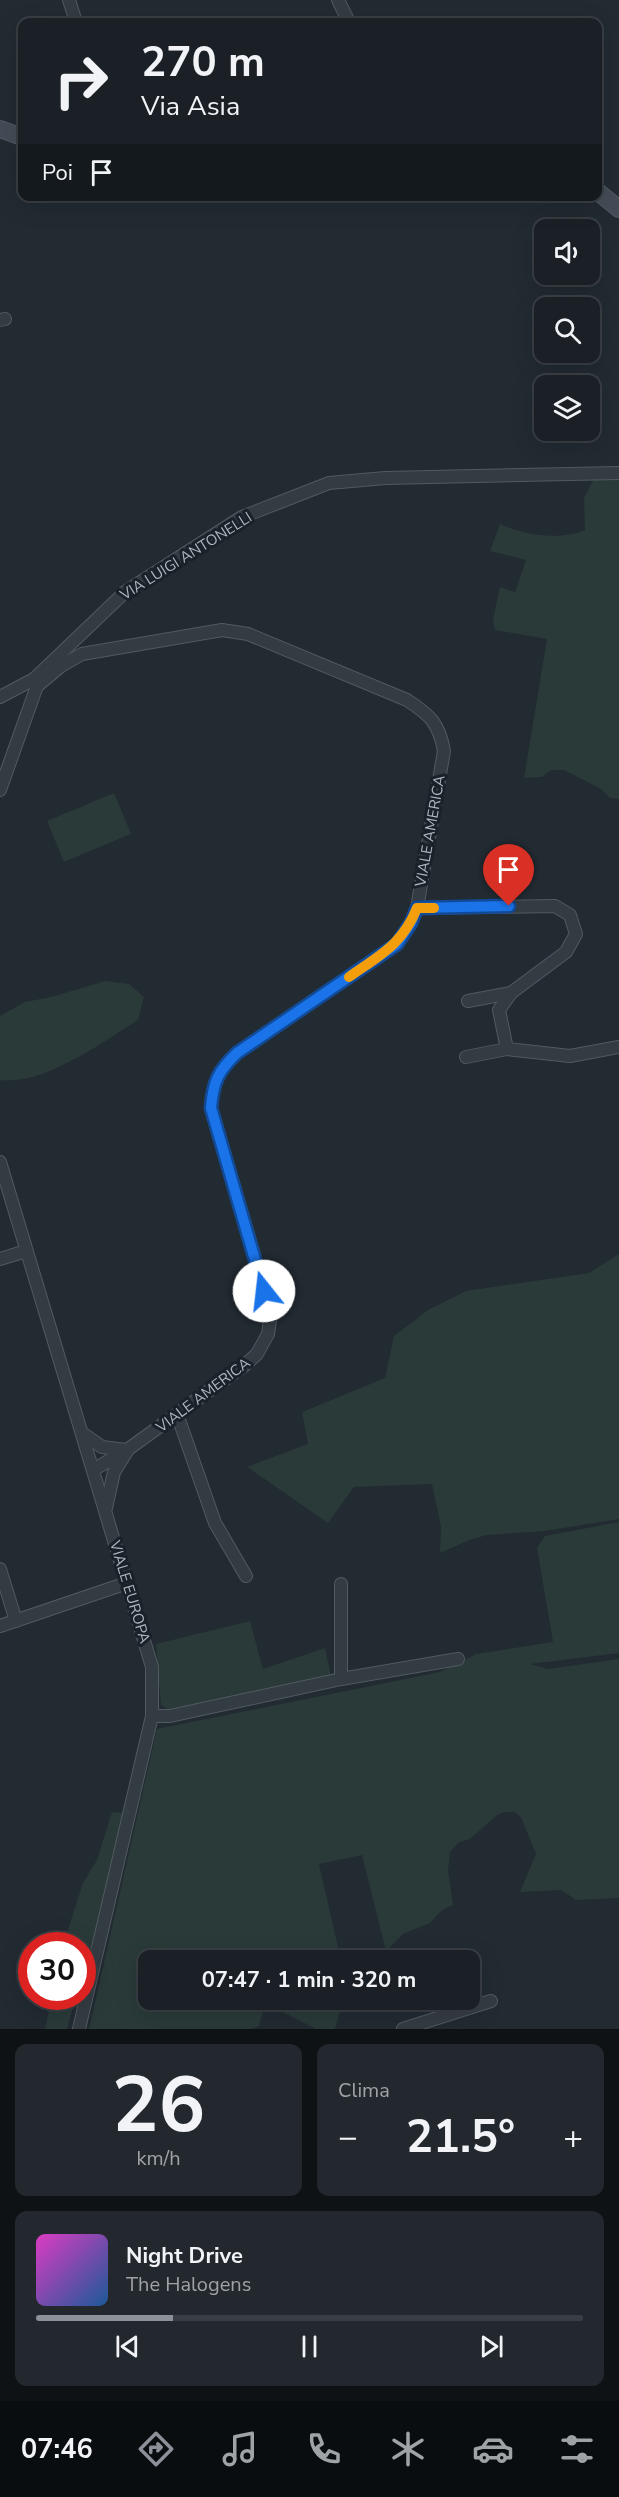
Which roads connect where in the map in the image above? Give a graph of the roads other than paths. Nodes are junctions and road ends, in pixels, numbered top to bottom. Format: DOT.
graph roads {
  1 [pos="69,0"];
  2 [pos="338,0"];
  3 [pos="75,18"];
  4 [pos="347,18"];
  5 [pos="0,129"];
  6 [pos="18,136"];
  7 [pos="602,195"];
  8 [pos="619,209"];
  9 [pos="619,473"];
  10 [pos="36,682"];
  11 [pos="0,697"];
  12 [pos="0,790"];
  13 [pos="417,908"];
  14 [pos="511,993"];
  15 [pos="468,1001"];
  16 [pos="619,1047"];
  17 [pos="507,1049"];
  18 [pos="466,1058"];
  19 [pos="0,1162"];
  20 [pos="26,1251"];
  21 [pos="0,1259"];
  22 [pos="177,1414"];
  23 [pos="81,1432"];
  24 [pos="127,1450"];
  25 [pos="93,1470"];
  26 [pos="106,1512"];
  27 [pos="0,1569"];
  28 [pos="246,1576"];
  29 [pos="127,1583"];
  30 [pos="341,1584"];
  31 [pos="15,1621"];
  32 [pos="0,1626"];
  33 [pos="458,1659"];
  34 [pos="341,1679"];
  35 [pos="152,1716"];
  36 [pos="491,2001"];
  37 [pos="79,2029"];
  38 [pos="403,2029"];
  1 -- 3 [label="street"];
  2 -- 4 [label="street"];
  5 -- 6 [label="main road"];
  7 -- 8 [label="main road"];
  9 -- 10 [label="street, VIA LUIGI ANTONELLI"];
  10 -- 11 [label="street, VIA LUIGI ANTONELLI"];
  10 -- 12 [label="street"];
  10 -- 13 [label="street, VIALE AMERICA"];
  13 -- 14 [label="street"];
  13 -- 22 [label="street, VIALE AMERICA"];
  14 -- 15 [label="street"];
  14 -- 17 [label="street"];
  16 -- 17 [label="street"];
  17 -- 18 [label="street"];
  19 -- 20 [label="street, VIALE EUROPA"];
  20 -- 21 [label="street"];
  20 -- 23 [label="street, VIALE EUROPA"];
  22 -- 24 [label="street, VIALE AMERICA"];
  22 -- 28 [label="street"];
  23 -- 24 [label="street"];
  23 -- 25 [label="street, VIALE EUROPA"];
  24 -- 25 [label="street, VIALE AMERICA"];
  24 -- 26 [label="street"];
  25 -- 26 [label="street, VIALE EUROPA"];
  26 -- 29 [label="street, VIALE EUROPA"];
  27 -- 31 [label="street"];
  29 -- 31 [label="street"];
  29 -- 35 [label="street, VIALE EUROPA"];
  30 -- 34 [label="street"];
  31 -- 32 [label="street"];
  33 -- 34 [label="street"];
  34 -- 35 [label="street"];
  35 -- 37 [label="street, VIALE EUROPA"];
  36 -- 38 [label="street"];
}
